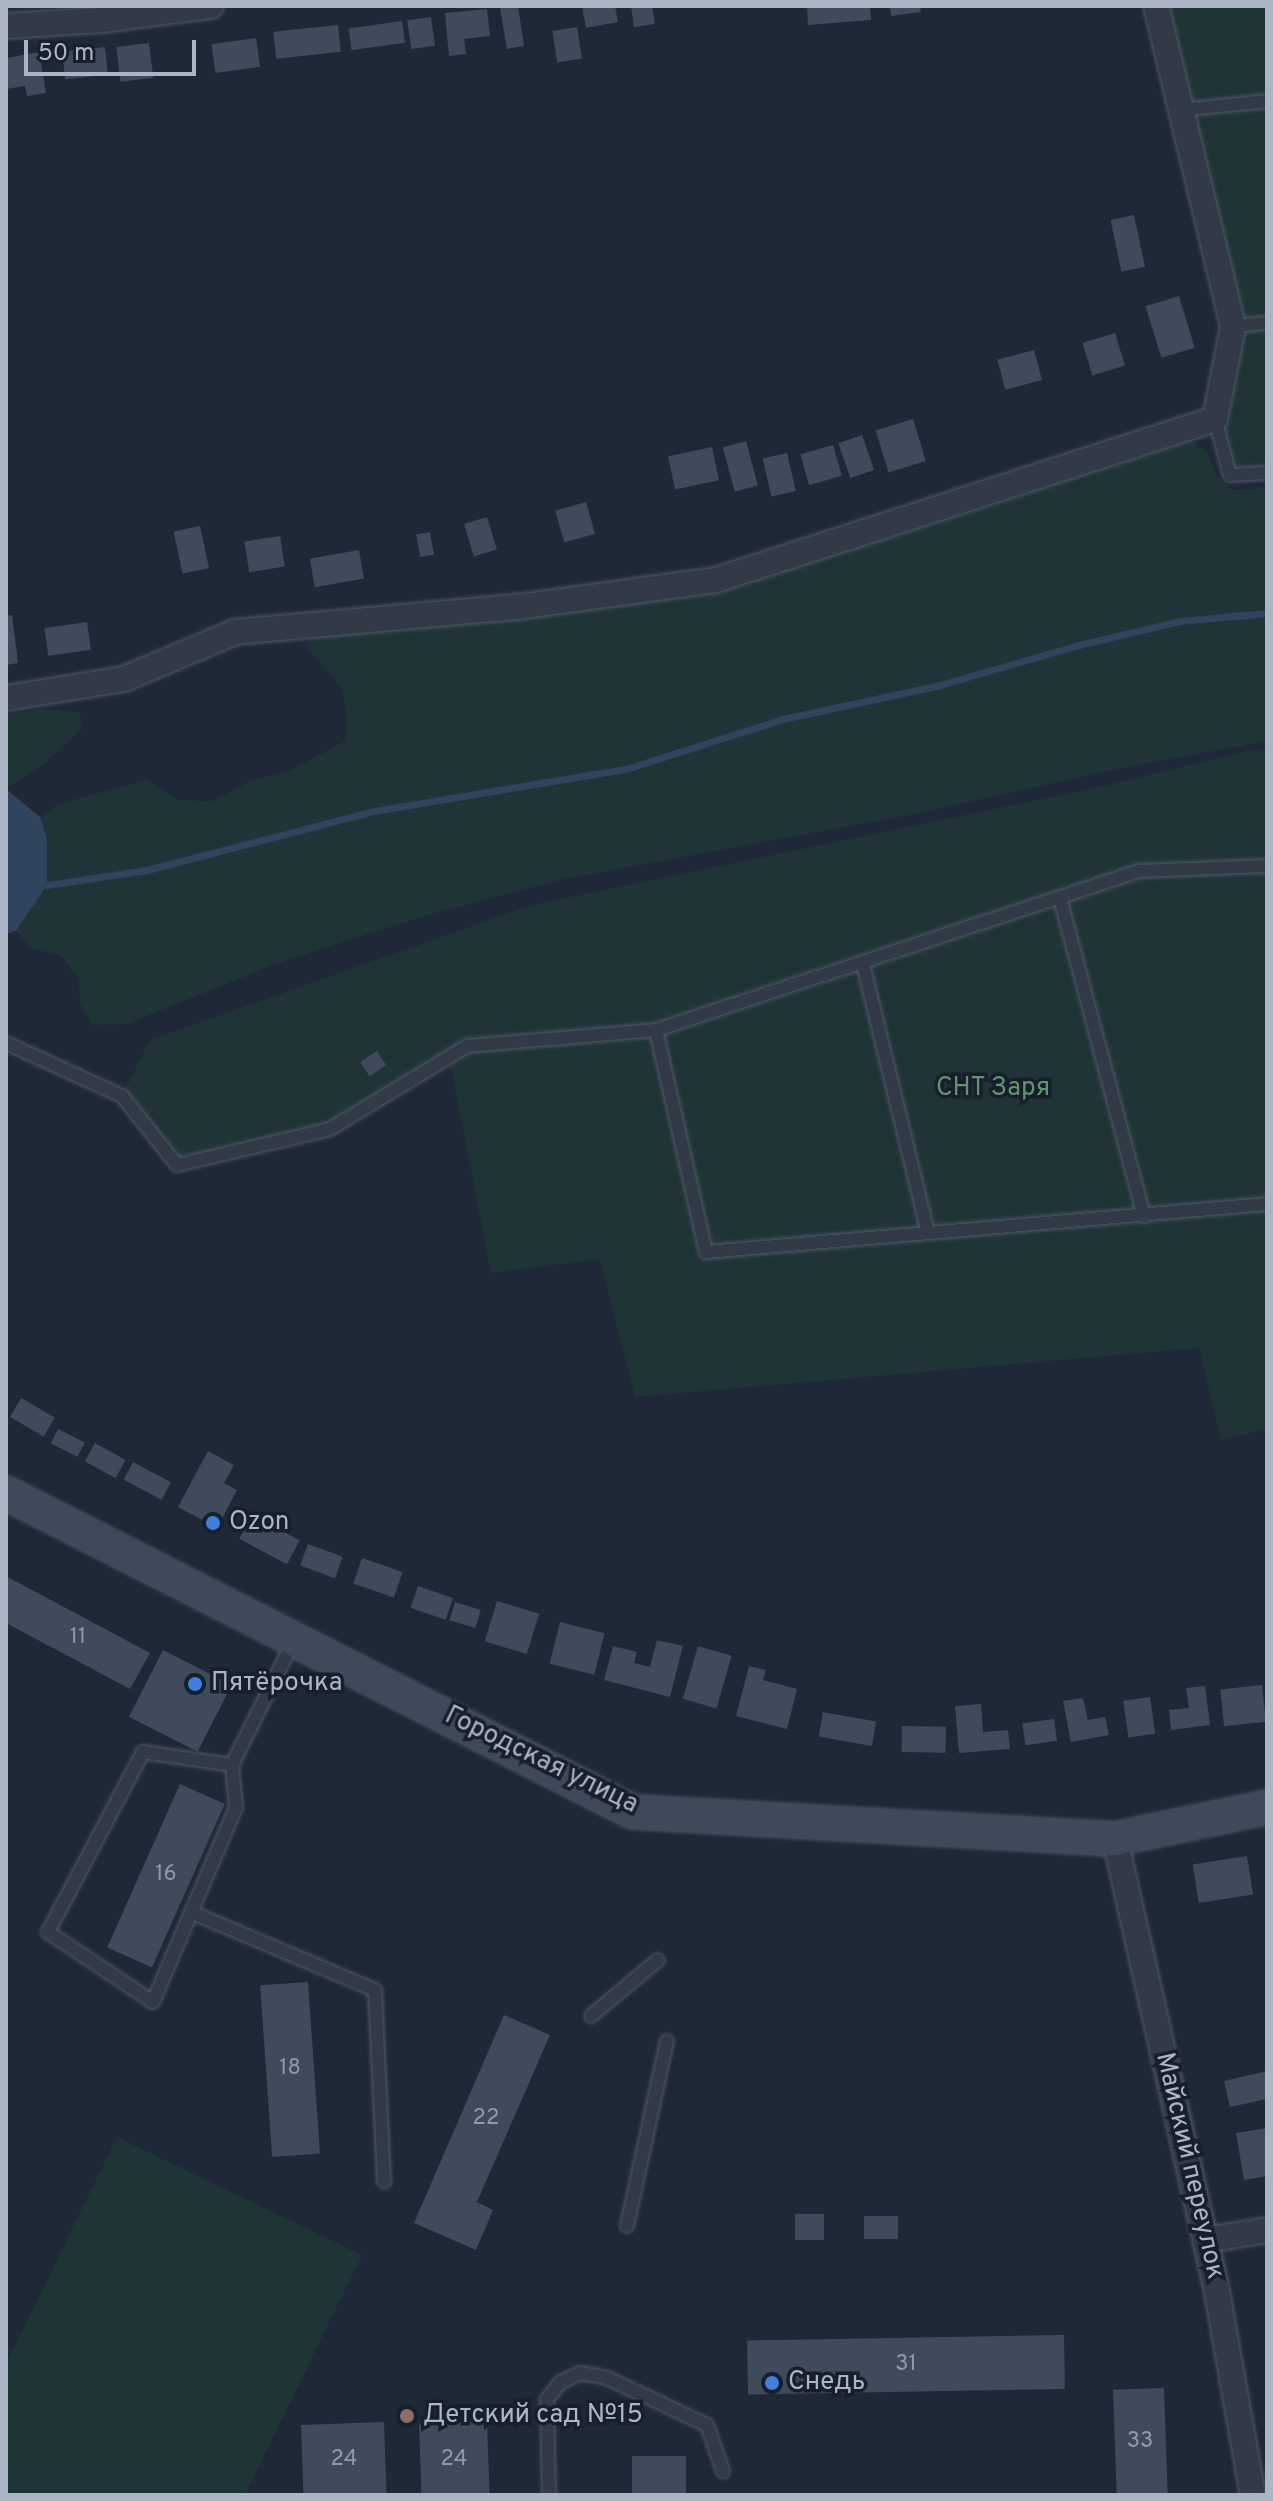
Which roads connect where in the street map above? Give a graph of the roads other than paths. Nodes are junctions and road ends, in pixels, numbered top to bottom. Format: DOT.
graph roads {
  1 [pos="211,6"];
  2 [pos="1156,6"];
  3 [pos="6,26"];
  4 [pos="1267,101"];
  5 [pos="1179,110"];
  6 [pos="1267,323"];
  7 [pos="1233,326"];
  8 [pos="1215,419"];
  9 [pos="1267,473"];
  10 [pos="6,698"];
  11 [pos="1267,866"];
  12 [pos="1060,898"];
  13 [pos="863,964"];
  14 [pos="656,1030"];
  15 [pos="6,1043"];
  16 [pos="1267,1204"];
  17 [pos="1144,1216"];
  18 [pos="928,1232"];
  19 [pos="6,1493"];
  20 [pos="294,1640"];
  21 [pos="232,1765"];
  22 [pos="1267,1807"];
  23 [pos="1115,1839"];
  24 [pos="191,1912"];
  25 [pos="658,1960"];
  26 [pos="591,2016"];
  27 [pos="667,2041"];
  28 [pos="384,2182"];
  29 [pos="627,2226"];
  30 [pos="1267,2230"];
  31 [pos="1206,2240"];
  32 [pos="723,2471"];
  33 [pos="549,2495"];
  34 [pos="1253,2495"];
  1 -- 3 [label="street"];
  2 -- 5 [label="street"];
  4 -- 5 [label="lane"];
  5 -- 7 [label="street"];
  6 -- 7 [label="lane"];
  7 -- 8 [label="street"];
  8 -- 9 [label="lane"];
  8 -- 10 [label="street"];
  11 -- 12 [label="lane"];
  12 -- 13 [label="lane"];
  12 -- 17 [label="lane"];
  13 -- 14 [label="lane"];
  13 -- 18 [label="lane"];
  14 -- 15 [label="lane"];
  14 -- 18 [label="lane"];
  16 -- 17 [label="lane"];
  17 -- 18 [label="lane"];
  19 -- 20 [label="street, Городская улица"];
  20 -- 21 [label="lane"];
  20 -- 23 [label="street, Городская улица"];
  21 -- 24 [label="lane"];
  21 -- 24 [label="lane"];
  22 -- 23 [label="street, Городская улица"];
  23 -- 31 [label="street, Майский переулок"];
  24 -- 28 [label="lane"];
  25 -- 26 [label="lane"];
  27 -- 29 [label="lane"];
  30 -- 31 [label="street"];
  31 -- 34 [label="street, Майский переулок"];
  32 -- 33 [label="lane"];
}
